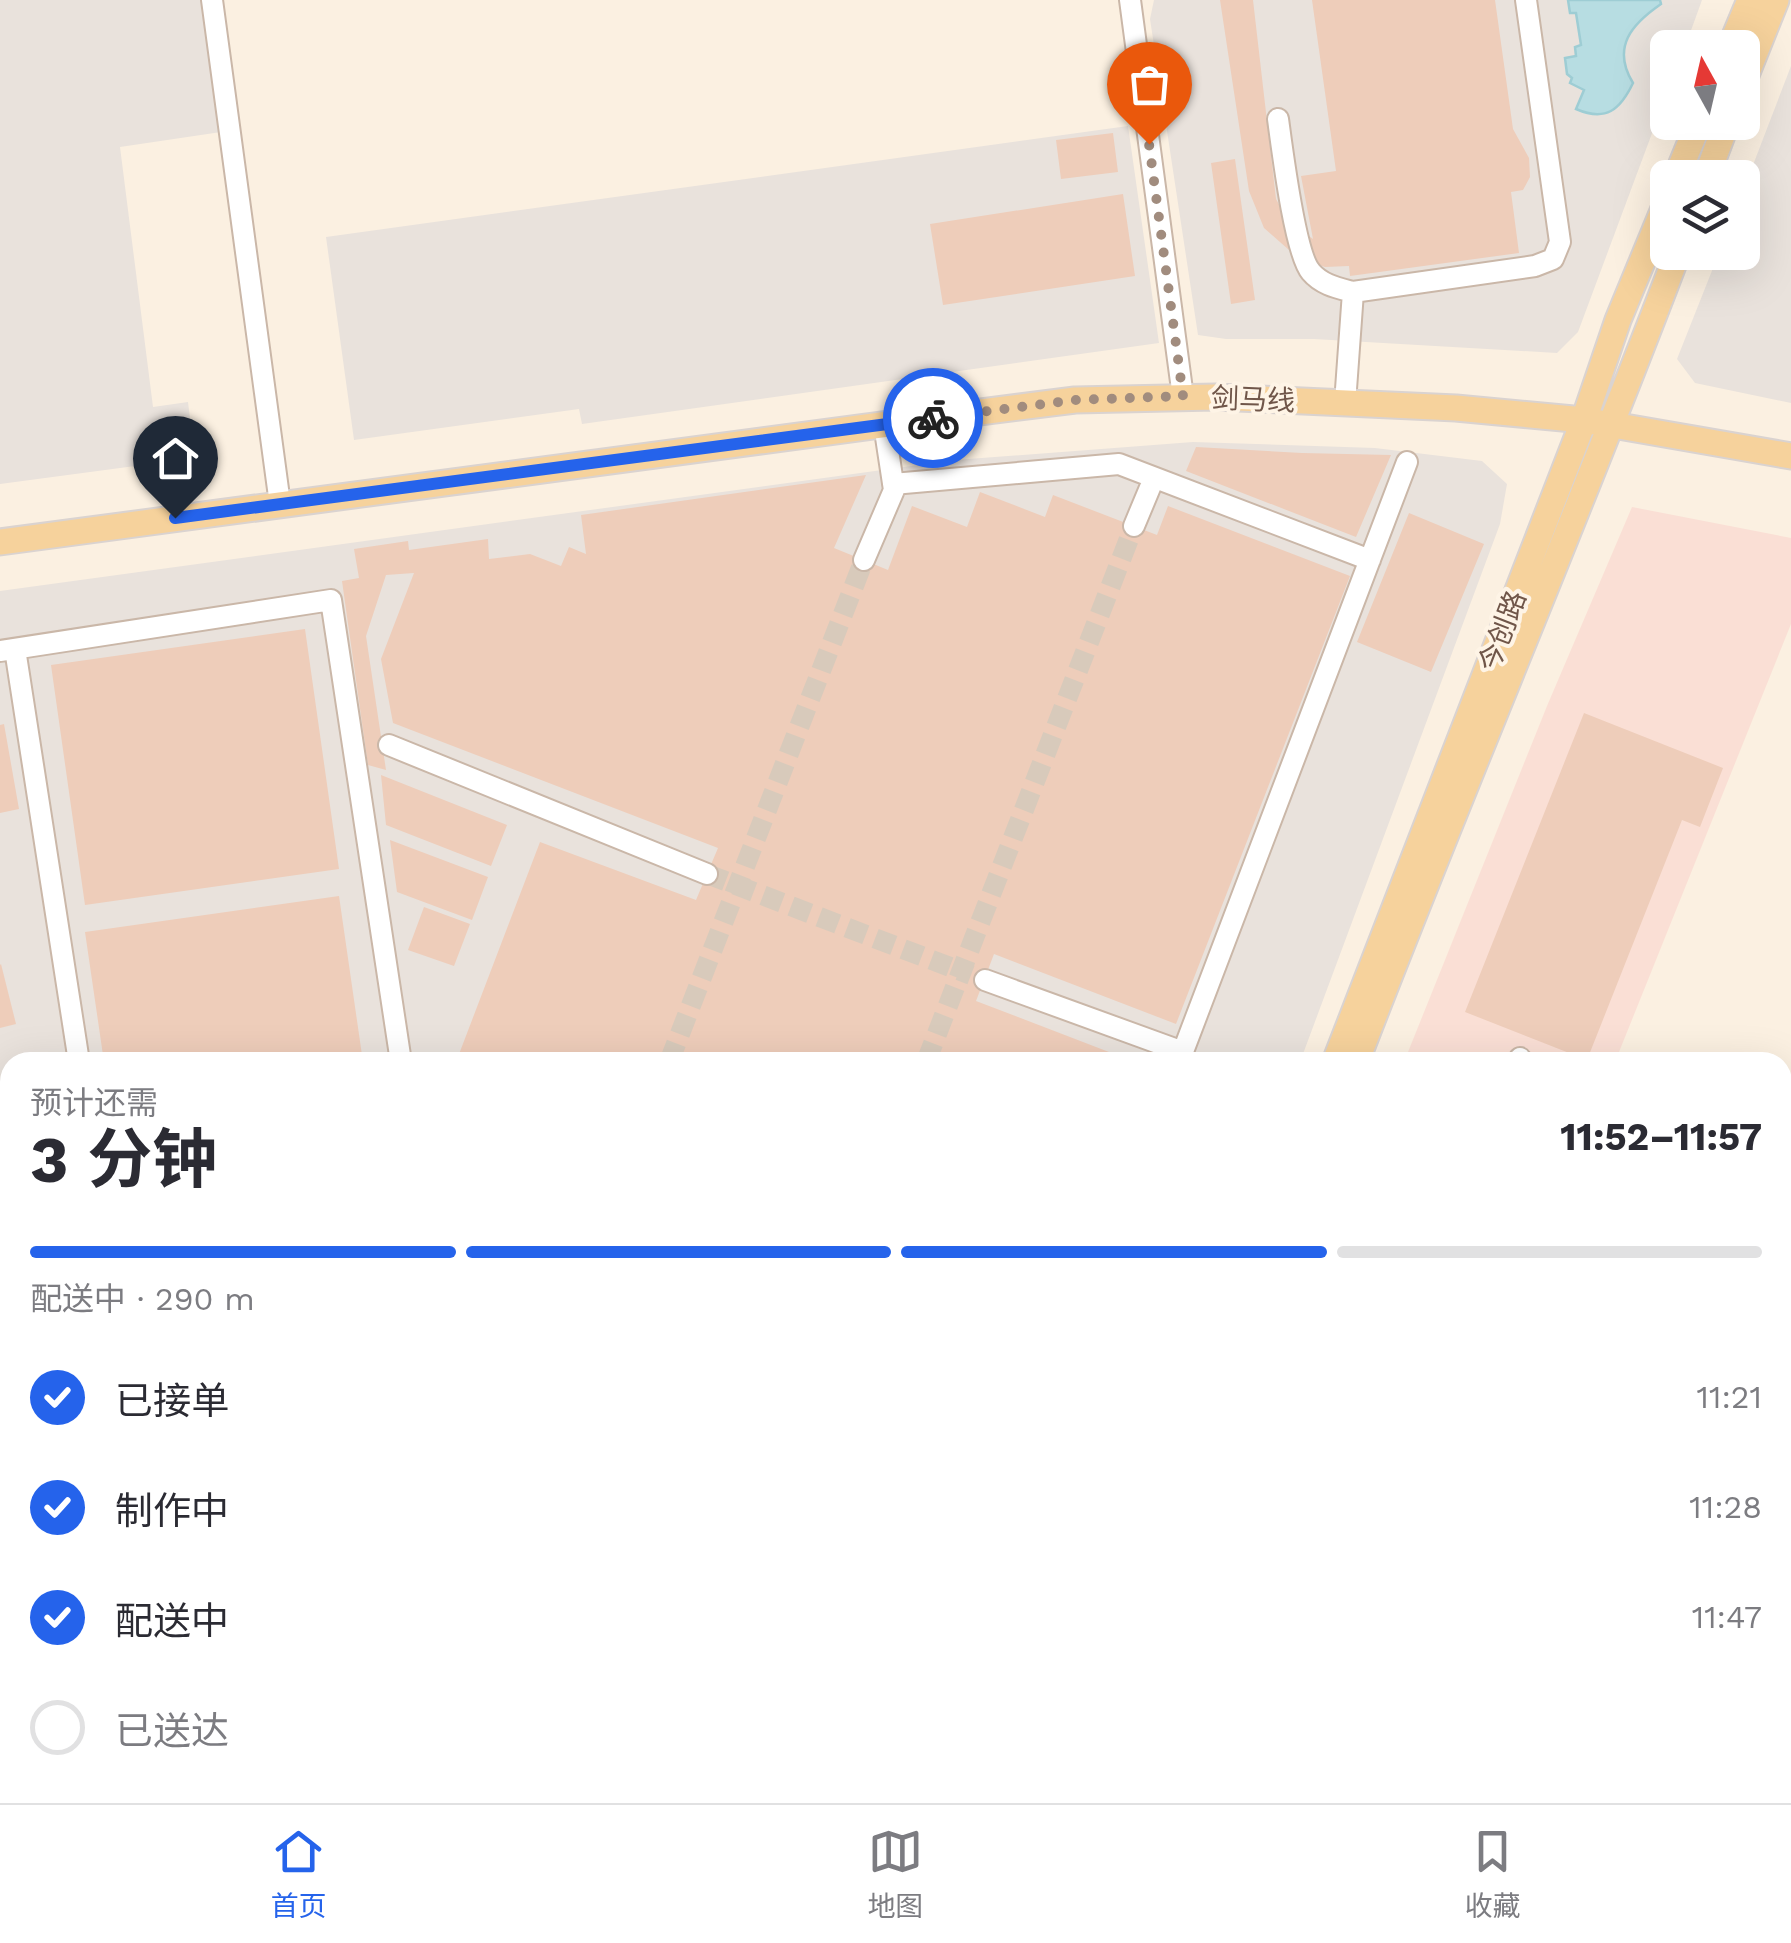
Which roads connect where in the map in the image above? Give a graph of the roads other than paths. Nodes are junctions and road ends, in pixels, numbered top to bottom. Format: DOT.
graph roads {
  1 [pos="212,0"];
  2 [pos="1130,0"];
  3 [pos="1526,0"];
  4 [pos="1750,0"];
  5 [pos="1776,0"];
  6 [pos="1738,30"];
  7 [pos="1760,40"];
  8 [pos="1278,119"];
  9 [pos="1650,243"];
  10 [pos="1671,270"];
  11 [pos="1353,292"];
  12 [pos="1183,396"];
  13 [pos="1345,403"];
  14 [pos="1584,420"];
  15 [pos="884,424"];
  16 [pos="1612,426"];
  17 [pos="1791,456"];
  18 [pos="1407,462"];
  19 [pos="1154,478"];
  20 [pos="893,484"];
  21 [pos="280,504"];
  22 [pos="1134,526"];
  23 [pos="0,542"];
  24 [pos="864,560"];
  25 [pos="1370,560"];
  26 [pos="8,650"];
  27 [pos="389,745"];
  28 [pos="707,874"];
  29 [pos="984,980"];
  30 [pos="77,1052"];
  31 [pos="399,1052"];
  32 [pos="1168,1052"];
  33 [pos="1183,1052"];
  34 [pos="1340,1052"];
  35 [pos="1360,1052"];
  1 -- 21 [label="street"];
  2 -- 12 [label="street"];
  3 -- 11 [label="street"];
  4 -- 6 [label="main road"];
  5 -- 7 [label="main road"];
  8 -- 11 [label="street"];
  9 -- 14 [label="main road, 今创路"];
  10 -- 16 [label="main road, 今创路"];
  11 -- 13 [label="street"];
  12 -- 13 [label="main road, 剑马线"];
  12 -- 15 [label="main road, 剑马线"];
  13 -- 14 [label="main road, 剑马线"];
  14 -- 16 [label="main road, 剑马线"];
  14 -- 34 [label="main road, 今创路"];
  15 -- 20 [label="street"];
  15 -- 21 [label="main road, 剑马线"];
  16 -- 17 [label="main road, 剑马线"];
  16 -- 35 [label="main road, 今创路"];
  18 -- 25 [label="street"];
  19 -- 20 [label="street"];
  19 -- 22 [label="street"];
  19 -- 25 [label="street"];
  20 -- 24 [label="street"];
  21 -- 23 [label="main road, 剑马线"];
  25 -- 33 [label="street"];
  26 -- 30 [label="street"];
  26 -- 31 [label="street"];
  27 -- 28 [label="street"];
  29 -- 32 [label="street"];
}
